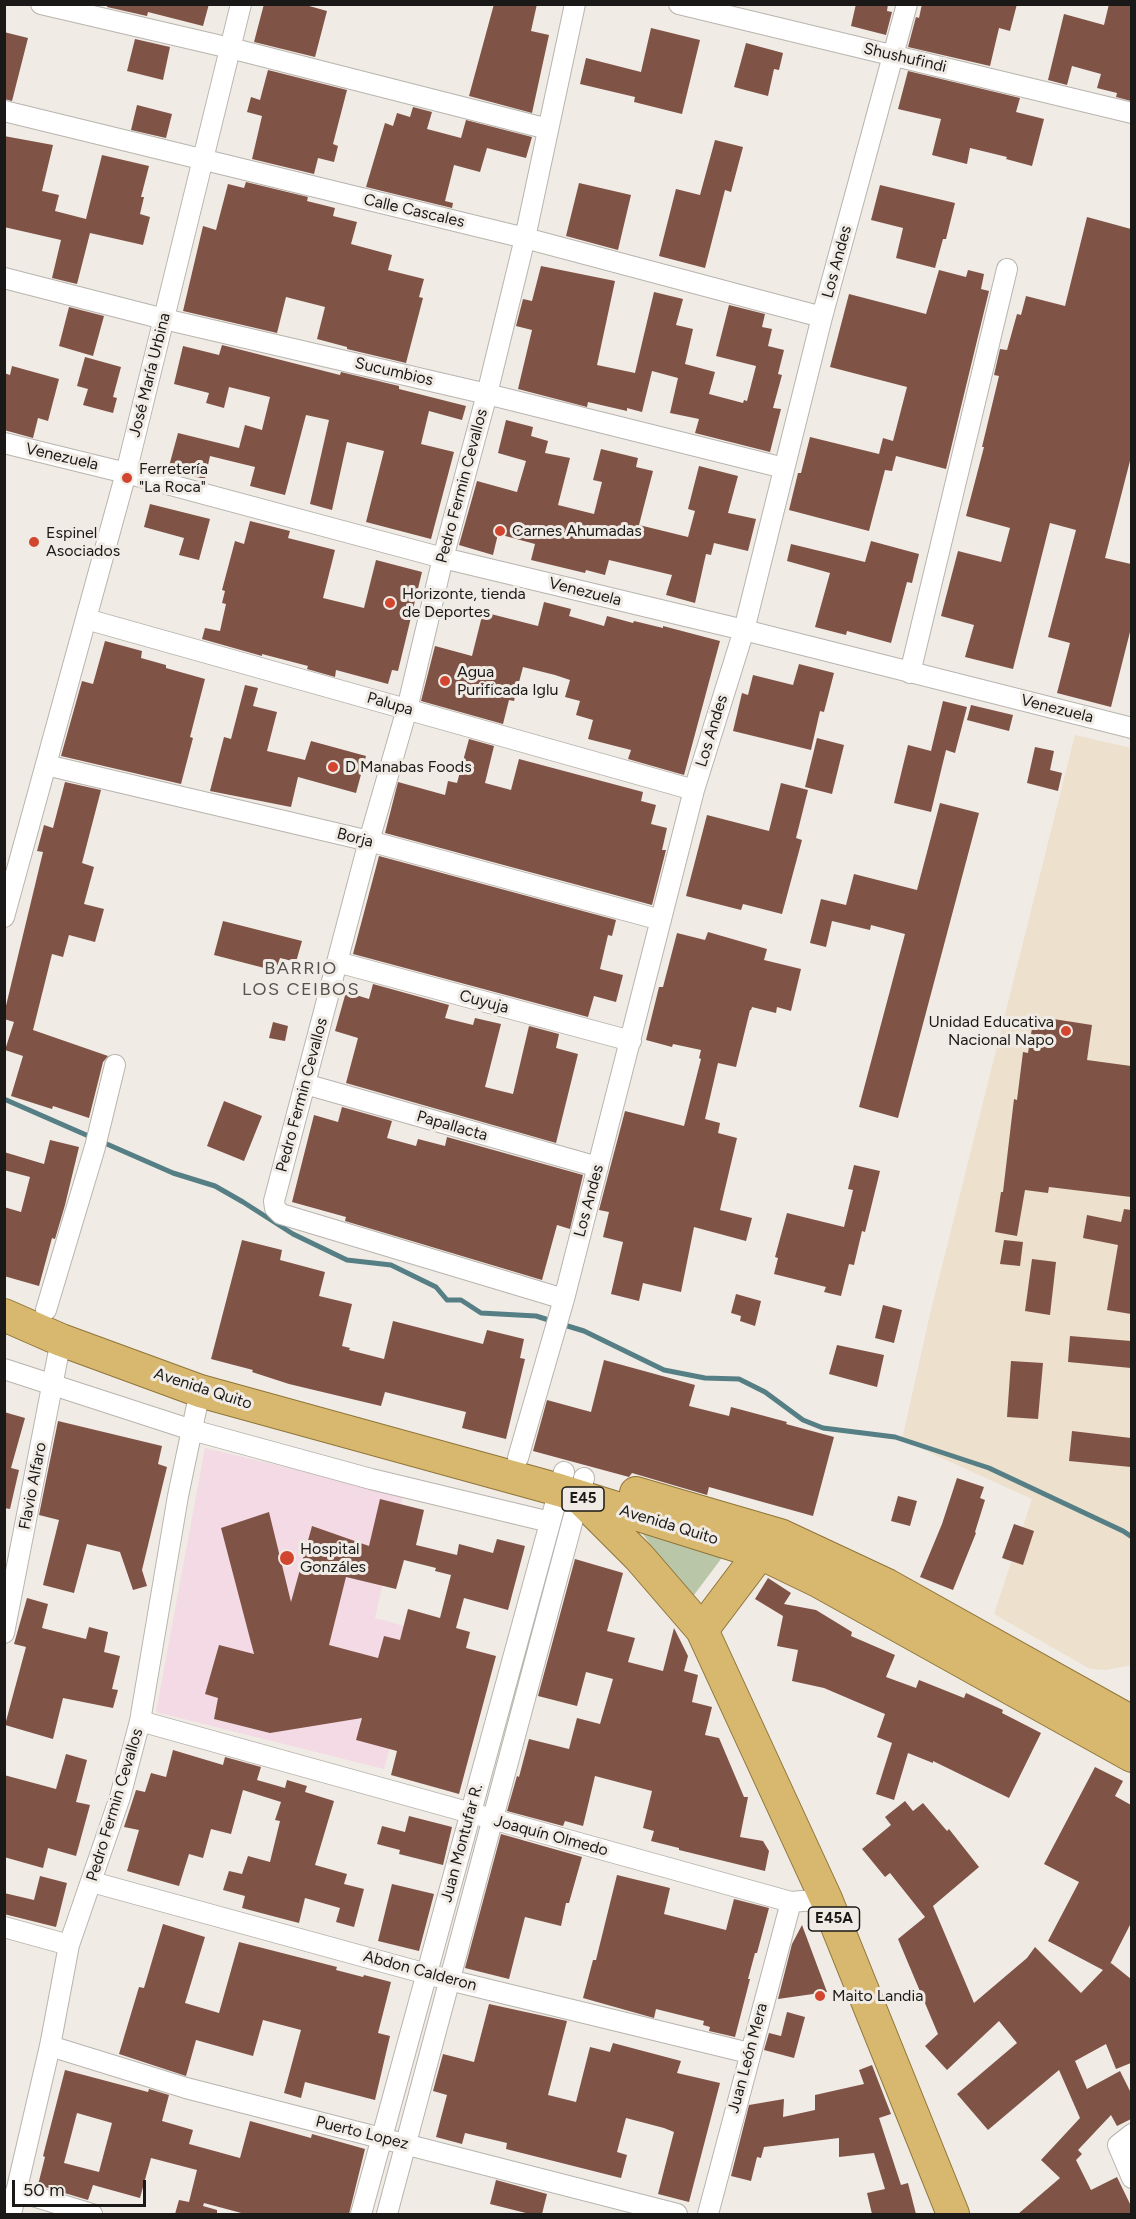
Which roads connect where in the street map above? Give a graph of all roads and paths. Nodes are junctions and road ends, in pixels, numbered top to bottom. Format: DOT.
graph roads {
  1 [pos="41,4"];
  2 [pos="241,4"];
  3 [pos="575,4"];
  4 [pos="679,4"];
  5 [pos="907,4"];
  6 [pos="231,48"];
  7 [pos="893,55"];
  8 [pos="4,111"];
  9 [pos="1131,113"];
  10 [pos="548,129"];
  11 [pos="202,161"];
  12 [pos="525,238"];
  13 [pos="1007,269"];
  14 [pos="4,278"];
  15 [pos="822,317"];
  16 [pos="164,318"];
  17 [pos="487,394"];
  18 [pos="4,443"];
  19 [pos="783,468"];
  20 [pos="126,472"];
  21 [pos="442,558"];
  22 [pos="86,619"];
  23 [pos="744,630"];
  24 [pos="910,673"];
  25 [pos="407,709"];
  26 [pos="1131,728"];
  27 [pos="46,765"];
  28 [pos="694,790"];
  29 [pos="369,841"];
  30 [pos="4,917"];
  31 [pos="662,920"];
  32 [pos="337,962"];
  33 [pos="631,1041"];
  34 [pos="115,1065"];
  35 [pos="305,1084"];
  36 [pos="598,1167"];
  37 [pos="4,1292"];
  38 [pos="563,1303"];
  39 [pos="46,1310"];
  40 [pos="4,1315"];
  41 [pos="61,1340"];
  42 [pos="4,1369"];
  43 [pos="52,1385"];
  44 [pos="200,1391"];
  45 [pos="192,1430"];
  46 [pos="518,1458"];
  47 [pos="571,1485"];
  48 [pos="550,1522"];
  49 [pos="770,1544"];
  50 [pos="11,1568"];
  51 [pos="702,1630"];
  52 [pos="4,1633"];
  53 [pos="140,1721"];
  54 [pos="1131,1722"];
  55 [pos="1131,1756"];
  56 [pos="470,1814"];
  57 [pos="492,1820"];
  58 [pos="92,1882"];
  59 [pos="826,1899"];
  60 [pos="791,1902"];
  61 [pos="4,1927"];
  62 [pos="69,1945"];
  63 [pos="426,1973"];
  64 [pos="449,1980"];
  65 [pos="50,2046"];
  66 [pos="749,2053"];
  67 [pos="1131,2134"];
  68 [pos="381,2138"];
  69 [pos="405,2144"];
  70 [pos="1131,2178"];
  71 [pos="16,2191"];
  72 [pos="11,2214"];
  73 [pos="92,2214"];
  74 [pos="361,2214"];
  75 [pos="387,2214"];
  76 [pos="676,2214"];
  77 [pos="708,2214"];
  78 [pos="953,2214"];
  1 -- 6 [label="street"];
  2 -- 6 [label="street, José María Urbina"];
  3 -- 10 [label="street, Pedro Fermin Cevallos"];
  4 -- 7 [label="street, Shushufindi"];
  5 -- 7 [label="street, Los Andes"];
  6 -- 10 [label="street"];
  6 -- 11 [label="street, José María Urbina"];
  7 -- 9 [label="street, Shushufindi"];
  7 -- 15 [label="street, Los Andes"];
  8 -- 11 [label="street, Calle Cascales"];
  10 -- 12 [label="street, Pedro Fermin Cevallos"];
  11 -- 12 [label="street, Calle Cascales"];
  11 -- 16 [label="street, José María Urbina"];
  12 -- 15 [label="street, Calle Cascales"];
  12 -- 17 [label="street, Pedro Fermin Cevallos"];
  13 -- 24 [label="street"];
  14 -- 16 [label="street, Sucumbios"];
  15 -- 19 [label="street, Los Andes"];
  16 -- 17 [label="street, Sucumbios"];
  16 -- 20 [label="street, José María Urbina"];
  17 -- 19 [label="street, Sucumbios"];
  17 -- 21 [label="street, Pedro Fermin Cevallos"];
  18 -- 20 [label="street, Venezuela"];
  19 -- 23 [label="street, Los Andes"];
  20 -- 21 [label="street, Venezuela"];
  20 -- 22 [label="street, José María Urbina"];
  21 -- 23 [label="street, Venezuela"];
  21 -- 25 [label="street, Pedro Fermin Cevallos"];
  22 -- 25 [label="street, Palupa"];
  22 -- 27 [label="street, José María Urbina"];
  23 -- 24 [label="street, Venezuela"];
  23 -- 28 [label="street, Los Andes"];
  24 -- 26 [label="street, Venezuela"];
  25 -- 28 [label="street, Palupa"];
  25 -- 29 [label="street, Pedro Fermin Cevallos"];
  27 -- 29 [label="street, Borja"];
  27 -- 30 [label="street, José María Urbina"];
  28 -- 31 [label="street, Los Andes"];
  29 -- 31 [label="street, Borja"];
  29 -- 32 [label="street, Pedro Fermin Cevallos"];
  31 -- 33 [label="street, Los Andes"];
  32 -- 33 [label="street, Cuyuja"];
  32 -- 35 [label="street, Pedro Fermin Cevallos"];
  33 -- 36 [label="street, Los Andes"];
  34 -- 39 [label="street"];
  35 -- 36 [label="street, Papallacta"];
  35 -- 38 [label="street, Pedro Fermin Cevallos"];
  36 -- 38 [label="street, Los Andes"];
  37 -- 39 [label="highway, Avenida Quito / E45"];
  38 -- 46 [label="street, Los Andes"];
  39 -- 46 [label="highway, Avenida Quito / E45"];
  40 -- 41 [label="highway, Avenida Quito / E45"];
  41 -- 43 [label="street, Flavio Alfaro"];
  41 -- 44 [label="highway, Avenida Quito / E45"];
  42 -- 43 [label="street"];
  43 -- 45 [label="street"];
  43 -- 50 [label="street, Flavio Alfaro"];
  44 -- 45 [label="street, Pedro Fermin Cevallos"];
  44 -- 47 [label="highway, Avenida Quito / E45"];
  45 -- 48 [label="street"];
  45 -- 53 [label="street, Pedro Fermin Cevallos"];
  46 -- 47 [label="highway, Avenida Quito / E45"];
  47 -- 48 [label="street, Juan Montufar R."];
  47 -- 49 [label="highway, Avenida Quito / E45"];
  47 -- 51 [label="highway, E45A"];
  47 -- 57 [label="street, Juan Montufar R."];
  48 -- 56 [label="street, Juan Montufar R."];
  49 -- 51 [label="highway"];
  49 -- 54 [label="highway, Avenida Quito / E45"];
  49 -- 55 [label="highway, Avenida Quito / E45"];
  50 -- 52 [label="street, Flavio Alfaro"];
  51 -- 59 [label="highway, E45A"];
  53 -- 56 [label="street, Joaquín Olmedo"];
  53 -- 58 [label="street, Pedro Fermin Cevallos"];
  56 -- 57 [label="street, Joaquín Olmedo"];
  56 -- 63 [label="street, Juan Montufar R."];
  57 -- 60 [label="street, Joaquín Olmedo"];
  57 -- 64 [label="street, Juan Montufar R."];
  58 -- 62 [label="street, Pedro Fermin Cevallos"];
  58 -- 63 [label="street, Abdon Calderon"];
  59 -- 60 [label="street, Joaquín Olmedo"];
  59 -- 78 [label="highway, E45A"];
  60 -- 66 [label="street, Juan León Mera"];
  61 -- 62 [label="street"];
  62 -- 65 [label="street, Pedro Fermin Cevallos"];
  63 -- 64 [label="street, Abdon Calderon"];
  63 -- 68 [label="street, Juan Montufar R."];
  64 -- 66 [label="street, Abdon Calderon"];
  64 -- 69 [label="street, Juan Montufar R."];
  65 -- 68 [label="street, Puerto Lopez"];
  65 -- 71 [label="street, Pedro Fermin Cevallos"];
  66 -- 77 [label="street, Juan León Mera"];
  67 -- 70 [label="street"];
  68 -- 69 [label="street, Puerto Lopez"];
  68 -- 74 [label="street, Juan Montufar R."];
  69 -- 75 [label="street, Juan Montufar R."];
  69 -- 76 [label="street, Puerto Lopez"];
  71 -- 72 [label="street, Pedro Fermin Cevallos"];
  71 -- 73 [label="street"];
}
